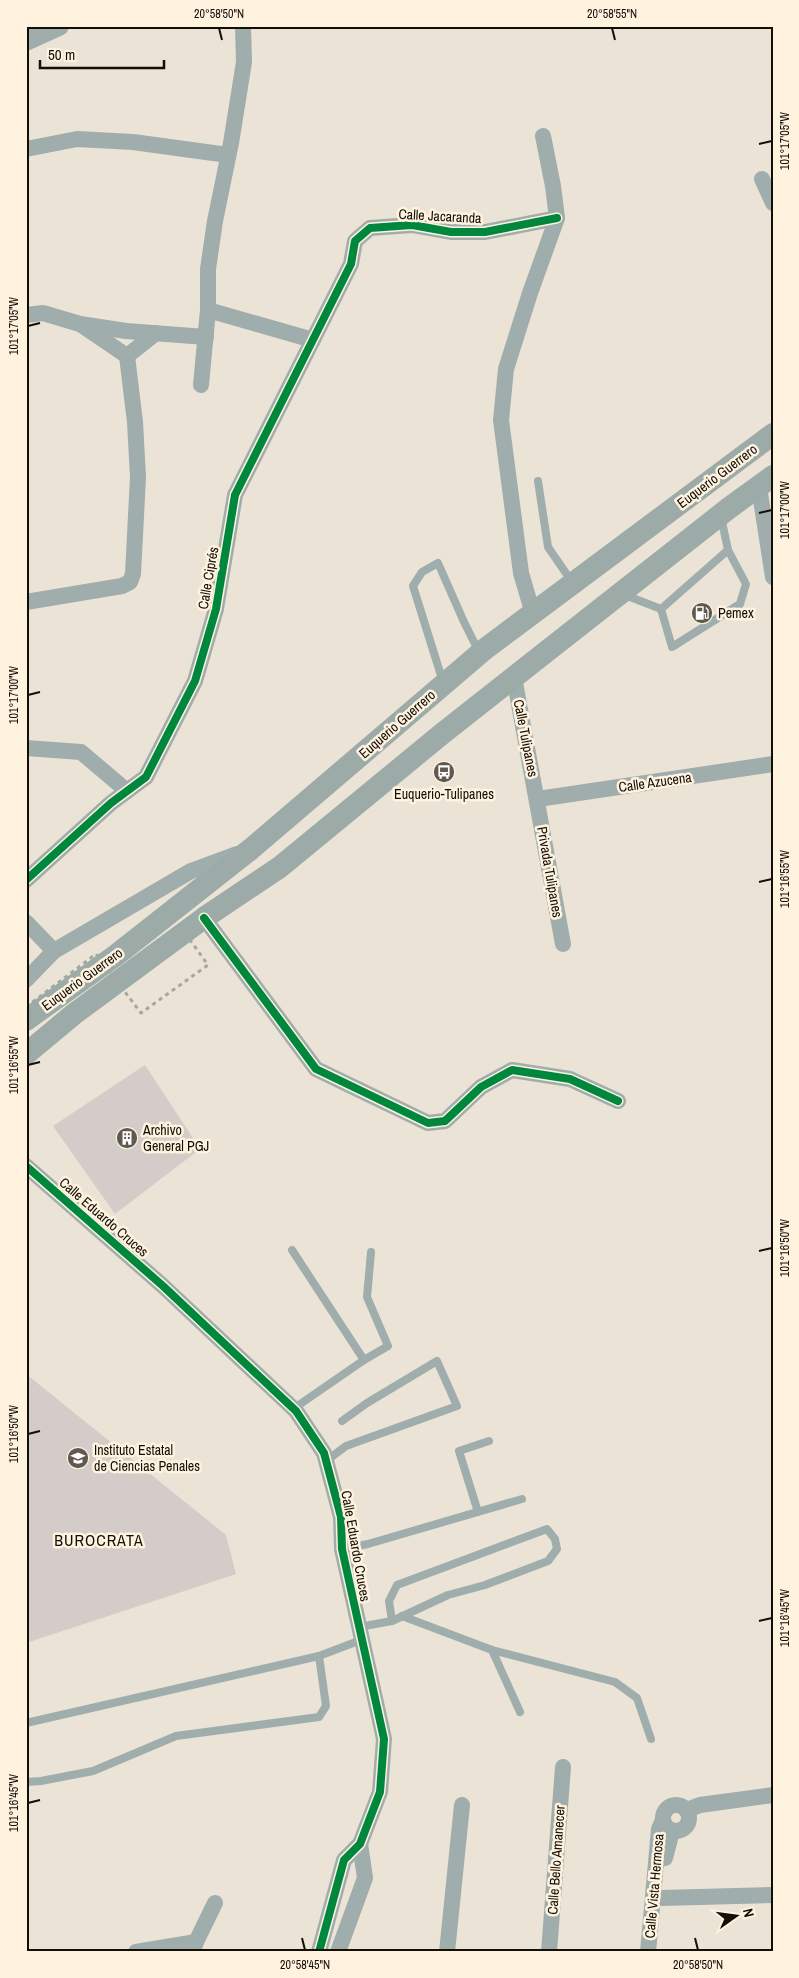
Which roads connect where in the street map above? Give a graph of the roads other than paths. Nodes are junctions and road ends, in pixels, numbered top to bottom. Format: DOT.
graph roads {
  1 [pos="59,26"];
  2 [pos="243,26"];
  3 [pos="26,41"];
  4 [pos="543,136"];
  5 [pos="26,149"];
  6 [pos="228,155"];
  7 [pos="762,179"];
  8 [pos="773,203"];
  9 [pos="557,218"];
  10 [pos="355,240"];
  11 [pos="208,310"];
  12 [pos="26,315"];
  13 [pos="80,324"];
  14 [pos="156,333"];
  15 [pos="206,337"];
  16 [pos="314,340"];
  17 [pos="127,356"];
  18 [pos="201,385"];
  19 [pos="773,434"];
  20 [pos="538,481"];
  21 [pos="766,481"];
  22 [pos="720,515"];
  23 [pos="728,550"];
  24 [pos="773,577"];
  25 [pos="574,583"];
  26 [pos="621,593"];
  27 [pos="26,602"];
  28 [pos="661,609"];
  29 [pos="533,614"];
  30 [pos="480,654"];
  31 [pos="514,677"];
  32 [pos="444,684"];
  33 [pos="26,748"];
  34 [pos="773,764"];
  35 [pos="127,791"];
  36 [pos="538,799"];
  37 [pos="251,849"];
  38 [pos="26,880"];
  39 [pos="204,918"];
  40 [pos="26,922"];
  41 [pos="563,944"];
  42 [pos="54,951"];
  43 [pos="26,980"];
  44 [pos="26,1020"];
  45 [pos="26,1054"];
  46 [pos="618,1101"];
  47 [pos="26,1166"];
  48 [pos="292,1250"];
  49 [pos="371,1252"];
  50 [pos="364,1360"];
  51 [pos="293,1409"];
  52 [pos="342,1421"];
  53 [pos="488,1441"];
  54 [pos="326,1461"];
  55 [pos="522,1499"];
  56 [pos="478,1512"];
  57 [pos="342,1549"];
  58 [pos="402,1616"];
  59 [pos="392,1621"];
  60 [pos="360,1633"];
  61 [pos="492,1650"];
  62 [pos="318,1656"];
  63 [pos="520,1712"];
  64 [pos="26,1723"];
  65 [pos="651,1739"];
  66 [pos="563,1767"];
  67 [pos="26,1782"];
  68 [pos="773,1795"];
  69 [pos="462,1805"];
  70 [pos="667,1826"];
  71 [pos="360,1844"];
  72 [pos="773,1895"];
  73 [pos="662,1898"];
  74 [pos="215,1903"];
  75 [pos="194,1947"];
  76 [pos="136,1952"];
  77 [pos="319,1952"];
  78 [pos="338,1952"];
  79 [pos="447,1952"];
  80 [pos="549,1952"];
  81 [pos="648,1952"];
  82 [pos="659,1952"];
  1 -- 3 [label="street"];
  2 -- 6 [label="street"];
  4 -- 9 [label="street"];
  5 -- 6 [label="street"];
  6 -- 11 [label="street"];
  7 -- 8 [label="street"];
  9 -- 10 [label="street, Calle Jacaranda"];
  9 -- 29 [label="street"];
  10 -- 16 [label="street, Calle Ciprés"];
  11 -- 15 [label="street"];
  11 -- 16 [label="street"];
  12 -- 13 [label="street"];
  13 -- 14 [label="street"];
  13 -- 17 [label="street"];
  14 -- 15 [label="street"];
  14 -- 17 [label="street"];
  15 -- 18 [label="street"];
  16 -- 35 [label="street, Calle Ciprés"];
  17 -- 27 [label="street"];
  19 -- 25 [label="main road, Euquerio Guerrero"];
  20 -- 25 [label="lane"];
  21 -- 22 [label="main road, Euquerio Guerrero"];
  21 -- 24 [label="street"];
  22 -- 23 [label="lane"];
  22 -- 26 [label="main road, Euquerio Guerrero"];
  23 -- 28 [label="lane"];
  23 -- 28 [label="lane"];
  25 -- 29 [label="main road, Euquerio Guerrero"];
  26 -- 28 [label="lane"];
  26 -- 31 [label="main road, Euquerio Guerrero"];
  29 -- 30 [label="main road, Euquerio Guerrero"];
  30 -- 32 [label="main road, Euquerio Guerrero"];
  30 -- 32 [label="lane"];
  31 -- 36 [label="street, Calle Tulipanes"];
  31 -- 39 [label="main road, Euquerio Guerrero"];
  32 -- 37 [label="main road, Euquerio Guerrero"];
  33 -- 35 [label="street"];
  34 -- 36 [label="street, Calle Azucena"];
  35 -- 38 [label="street, Calle Ciprés"];
  36 -- 41 [label="street, Privada Tulipanes"];
  37 -- 42 [label="street"];
  37 -- 44 [label="main road, Euquerio Guerrero"];
  39 -- 45 [label="main road, Euquerio Guerrero"];
  39 -- 46 [label="street"];
  40 -- 42 [label="street"];
  42 -- 43 [label="street"];
  47 -- 51 [label="street, Calle Eduardo Cruces"];
  48 -- 50 [label="lane"];
  49 -- 50 [label="lane"];
  50 -- 51 [label="lane"];
  51 -- 54 [label="street, Calle Eduardo Cruces"];
  52 -- 54 [label="lane"];
  53 -- 56 [label="lane"];
  54 -- 57 [label="street, Calle Eduardo Cruces"];
  55 -- 56 [label="lane"];
  56 -- 57 [label="lane"];
  57 -- 60 [label="street, Calle Eduardo Cruces"];
  58 -- 59 [label="lane"];
  58 -- 59 [label="lane"];
  58 -- 61 [label="lane"];
  59 -- 60 [label="lane"];
  60 -- 62 [label="lane"];
  60 -- 71 [label="street, Calle Eduardo Cruces"];
  61 -- 63 [label="lane"];
  61 -- 65 [label="lane"];
  62 -- 64 [label="lane"];
  62 -- 67 [label="lane"];
  66 -- 80 [label="street, Calle Bello Amanecer"];
  68 -- 70 [label="street"];
  69 -- 79 [label="street"];
  70 -- 73 [label="street, Calle Vista Hermosa"];
  70 -- 81 [label="street, Calle Vista Hermosa"];
  71 -- 77 [label="street, Calle Eduardo Cruces"];
  71 -- 78 [label="street, Calle Eduardo Cruces"];
  72 -- 73 [label="street"];
  73 -- 82 [label="street, Calle Vista Hermosa"];
  74 -- 75 [label="street"];
  75 -- 76 [label="street"];
}
